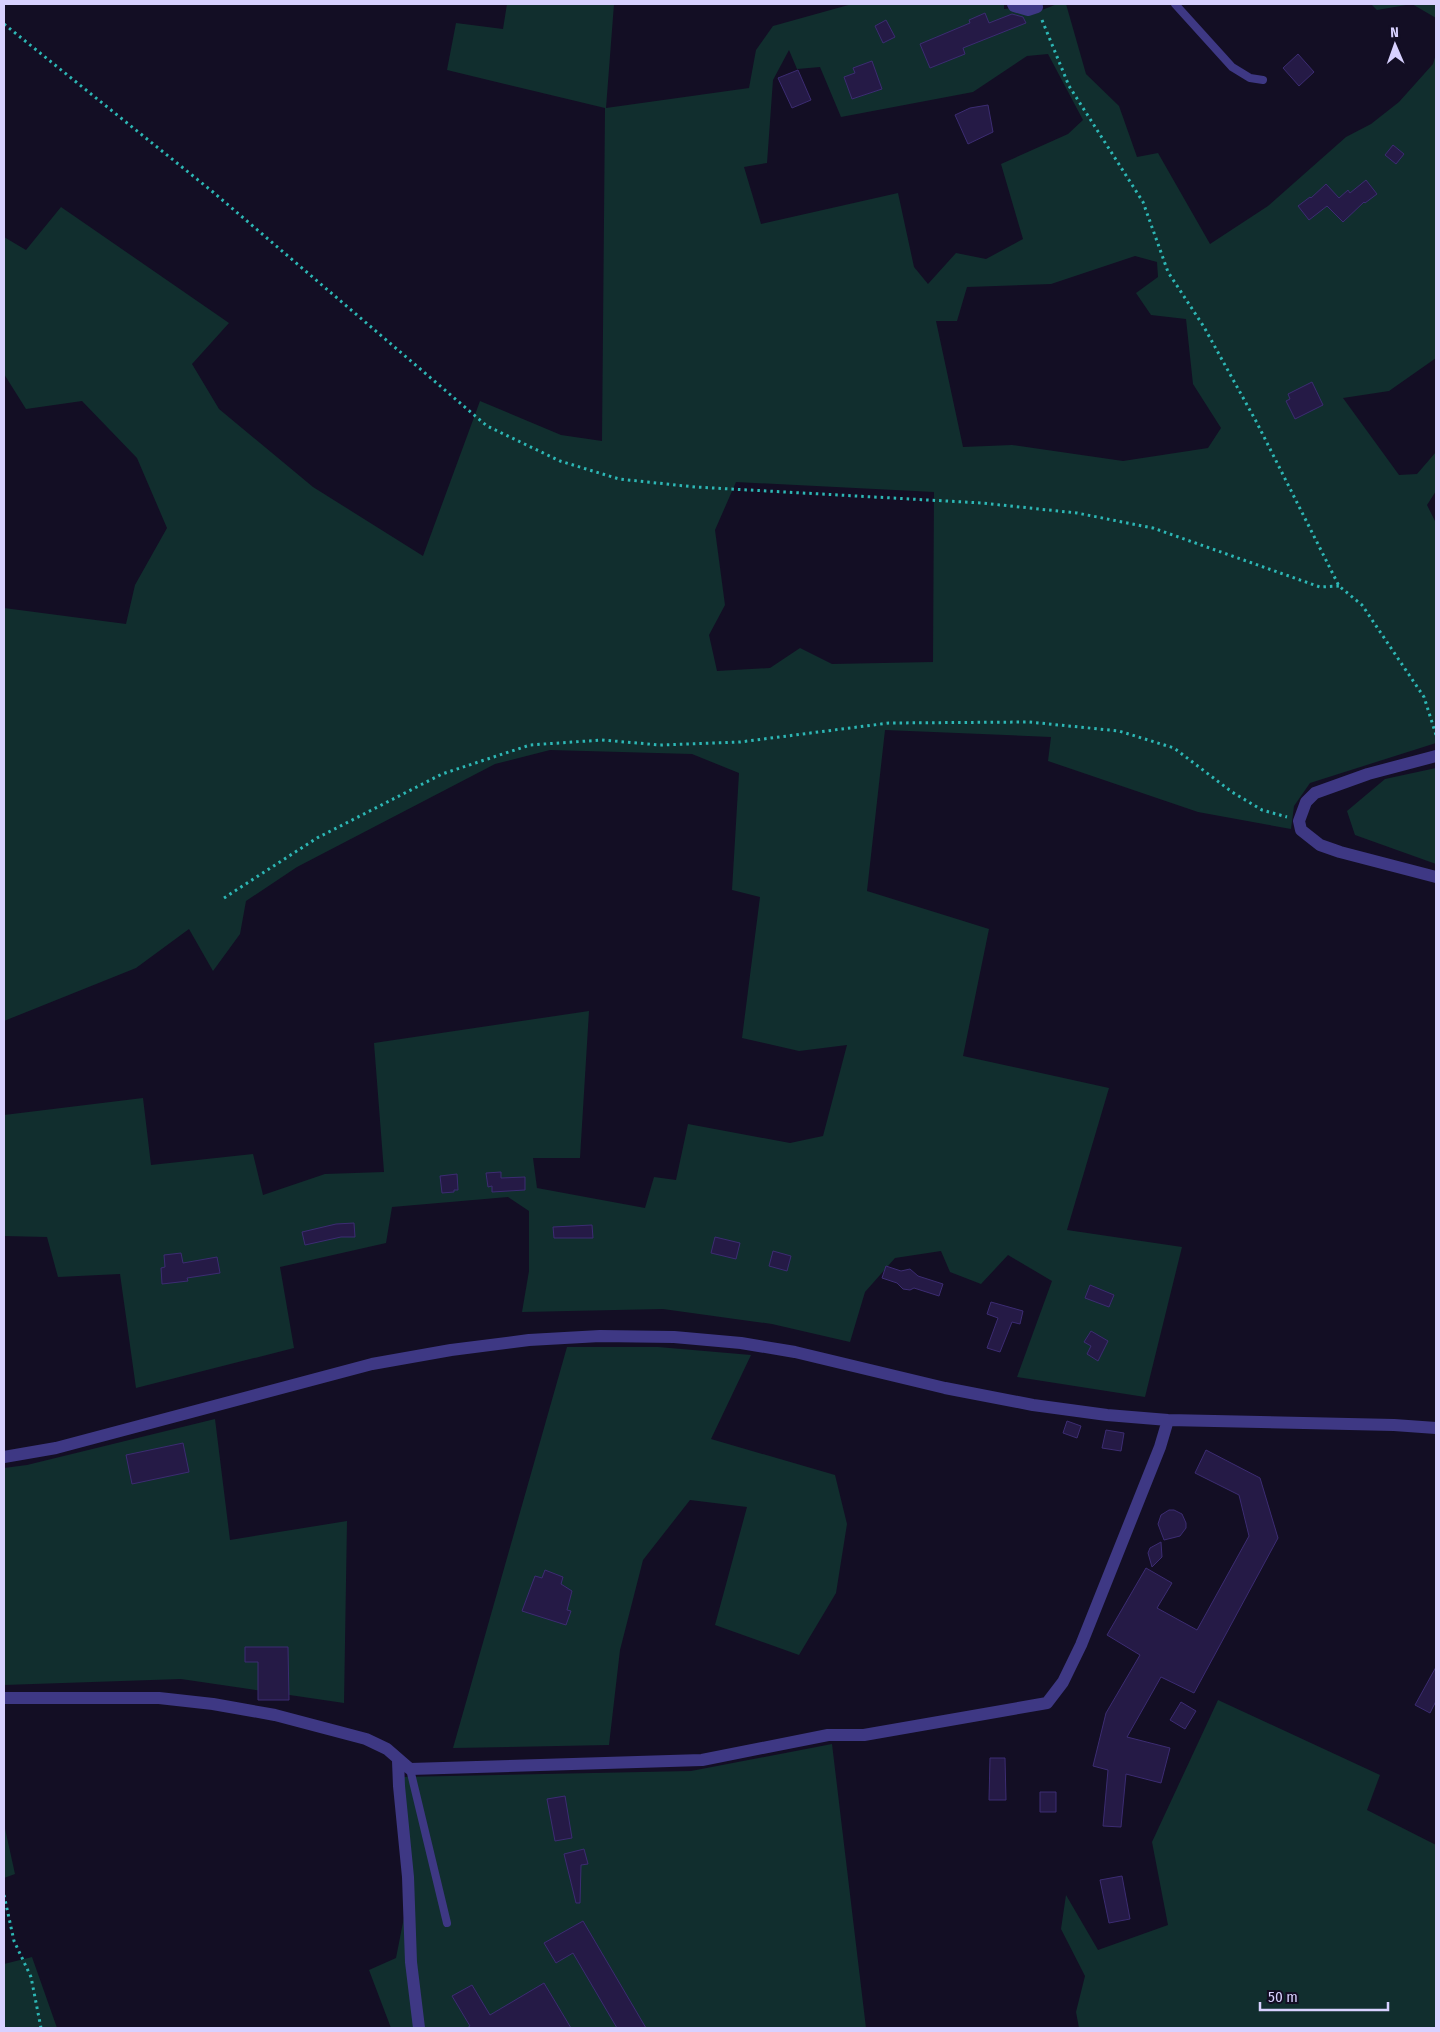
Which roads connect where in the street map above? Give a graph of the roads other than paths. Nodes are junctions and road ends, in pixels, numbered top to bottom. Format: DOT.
graph roads {
  1 [pos="1013,4"];
  2 [pos="1174,4"];
  3 [pos="1040,5"];
  4 [pos="1263,80"];
  5 [pos="1436,756"];
  6 [pos="1436,877"];
  7 [pos="1168,1420"];
  8 [pos="1436,1428"];
  9 [pos="4,1457"];
  10 [pos="4,1698"];
  11 [pos="398,1761"];
  12 [pos="410,1770"];
  13 [pos="447,1923"];
  14 [pos="419,2028"];
  1 -- 3 [label="street"];
  2 -- 4 [label="lane"];
  5 -- 6 [label="street"];
  7 -- 8 [label="street"];
  7 -- 9 [label="street"];
  7 -- 12 [label="street"];
  10 -- 11 [label="street"];
  11 -- 12 [label="street"];
  11 -- 14 [label="street"];
  12 -- 13 [label="lane"];
}
